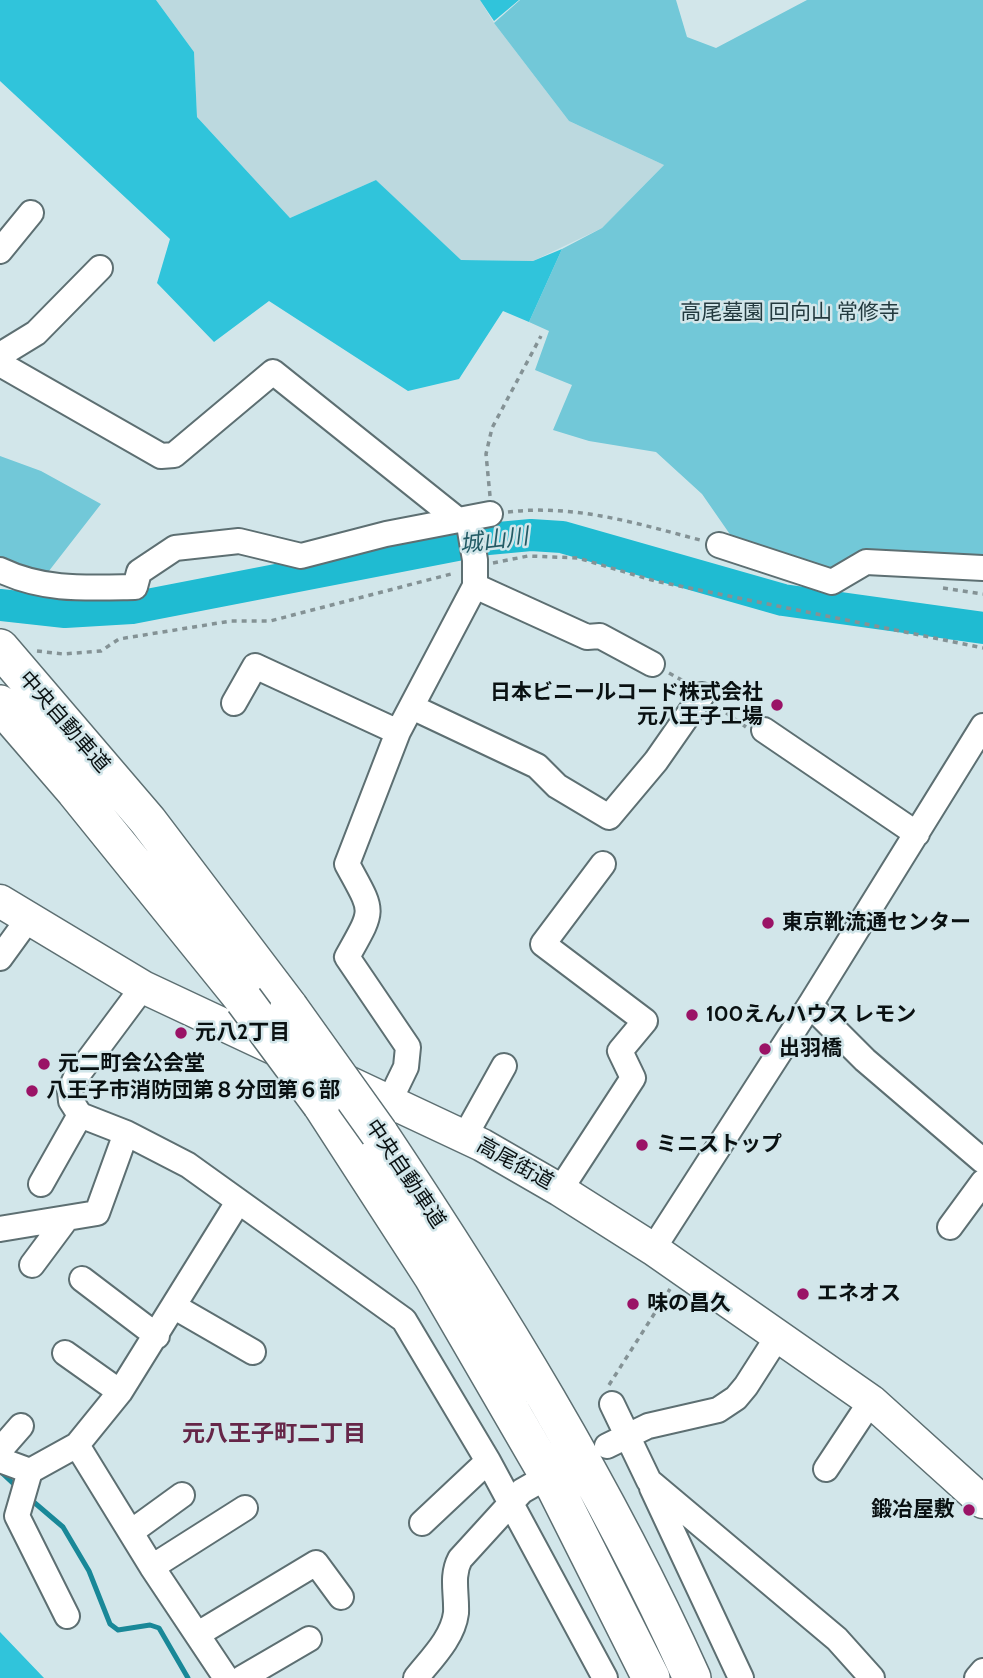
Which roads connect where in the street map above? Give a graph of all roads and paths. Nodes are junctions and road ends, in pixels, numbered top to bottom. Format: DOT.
graph roads {
  1 [pos="31,214"];
  2 [pos="0,251"];
  3 [pos="100,268"];
  4 [pos="541,337"];
  5 [pos="0,355"];
  6 [pos="0,364"];
  7 [pos="471,519"];
  8 [pos="719,545"];
  9 [pos="983,568"];
  10 [pos="0,570"];
  11 [pos="475,571"];
  12 [pos="13,648"];
  13 [pos="983,648"];
  14 [pos="652,664"];
  15 [pos="702,695"];
  16 [pos="234,703"];
  17 [pos="0,704"];
  18 [pos="412,707"];
  19 [pos="983,726"];
  20 [pos="764,730"];
  21 [pos="398,732"];
  22 [pos="917,834"];
  23 [pos="603,864"];
  24 [pos="0,901"];
  25 [pos="29,918"];
  26 [pos="0,958"];
  27 [pos="143,987"];
  28 [pos="810,1005"];
  29 [pos="504,1066"];
  30 [pos="80,1115"];
  31 [pos="385,1117"];
  32 [pos="126,1133"];
  33 [pos="464,1136"];
  34 [pos="983,1161"];
  35 [pos="983,1182"];
  36 [pos="41,1184"];
  37 [pos="560,1190"];
  38 [pos="238,1202"];
  39 [pos="67,1218"];
  40 [pos="950,1227"];
  41 [pos="0,1229"];
  42 [pos="653,1250"];
  43 [pos="32,1265"];
  44 [pos="82,1279"];
  45 [pos="670,1289"];
  46 [pos="175,1307"];
  47 [pos="157,1336"];
  48 [pos="778,1336"];
  49 [pos="253,1352"];
  50 [pos="65,1353"];
  51 [pos="120,1392"];
  52 [pos="872,1401"];
  53 [pos="611,1404"];
  54 [pos="21,1426"];
  55 [pos="617,1441"];
  56 [pos="77,1445"];
  57 [pos="0,1450"];
  58 [pos="0,1460"];
  59 [pos="488,1461"];
  60 [pos="826,1469"];
  61 [pos="649,1481"];
  62 [pos="536,1483"];
  63 [pos="25,1486"];
  64 [pos="182,1495"];
  65 [pos="983,1502"];
  66 [pos="511,1506"];
  67 [pos="245,1508"];
  68 [pos="422,1523"];
  69 [pos="131,1532"];
  70 [pos="152,1567"];
  71 [pos="341,1597"];
  72 [pos="66,1616"];
  73 [pos="198,1634"];
  74 [pos="309,1639"];
  75 [pos="983,1671"];
  76 [pos="226,1678"];
  77 [pos="242,1678"];
  78 [pos="416,1678"];
  79 [pos="605,1678"];
  80 [pos="651,1678"];
  81 [pos="692,1678"];
  82 [pos="741,1678"];
  83 [pos="872,1678"];
  84 [pos="977,1678"];
  1 -- 2 [label="street"];
  3 -- 5 [label="street"];
  4 -- 7 [label="path"];
  6 -- 7 [label="street"];
  7 -- 8 [label="path"];
  7 -- 10 [label="street"];
  7 -- 11 [label="street"];
  8 -- 9 [label="street"];
  11 -- 12 [label="path"];
  11 -- 13 [label="path"];
  11 -- 14 [label="street"];
  11 -- 18 [label="street"];
  12 -- 31 [label="highway, 中央自動車道, bridge"];
  15 -- 18 [label="street"];
  16 -- 21 [label="street"];
  17 -- 80 [label="highway, 中央自動車道, bridge"];
  18 -- 21 [label="street"];
  19 -- 22 [label="street"];
  20 -- 22 [label="street"];
  21 -- 31 [label="street"];
  22 -- 28 [label="street"];
  23 -- 37 [label="street"];
  24 -- 25 [label="main road, 高尾街道"];
  25 -- 26 [label="street"];
  25 -- 27 [label="main road, 高尾街道"];
  27 -- 30 [label="street"];
  27 -- 31 [label="main road, 高尾街道"];
  28 -- 34 [label="street"];
  28 -- 42 [label="street"];
  29 -- 33 [label="street"];
  30 -- 32 [label="street"];
  30 -- 36 [label="street"];
  31 -- 33 [label="main road, 高尾街道"];
  31 -- 81 [label="highway, 中央自動車道"];
  32 -- 38 [label="street"];
  32 -- 39 [label="street"];
  33 -- 37 [label="main road, 高尾街道"];
  35 -- 40 [label="street"];
  37 -- 42 [label="main road, 高尾街道"];
  38 -- 46 [label="street"];
  38 -- 59 [label="street"];
  39 -- 41 [label="street"];
  39 -- 43 [label="street"];
  42 -- 48 [label="main road, 高尾街道"];
  44 -- 47 [label="street"];
  45 -- 53 [label="path"];
  46 -- 47 [label="street"];
  46 -- 49 [label="street"];
  47 -- 51 [label="street"];
  48 -- 52 [label="main road, 高尾街道"];
  48 -- 55 [label="street"];
  50 -- 51 [label="street"];
  51 -- 56 [label="street"];
  52 -- 60 [label="street"];
  52 -- 65 [label="main road, 高尾街道"];
  53 -- 55 [label="street"];
  54 -- 57 [label="street"];
  55 -- 61 [label="street"];
  56 -- 63 [label="street"];
  56 -- 69 [label="street"];
  58 -- 63 [label="street"];
  59 -- 66 [label="street"];
  59 -- 68 [label="street"];
  61 -- 82 [label="street"];
  61 -- 83 [label="street"];
  62 -- 66 [label="street"];
  63 -- 72 [label="street"];
  64 -- 69 [label="street"];
  66 -- 78 [label="street"];
  66 -- 79 [label="street"];
  67 -- 70 [label="street"];
  69 -- 70 [label="street"];
  70 -- 73 [label="street"];
  71 -- 73 [label="street"];
  73 -- 76 [label="street"];
  74 -- 77 [label="street"];
  75 -- 84 [label="street"];
}
